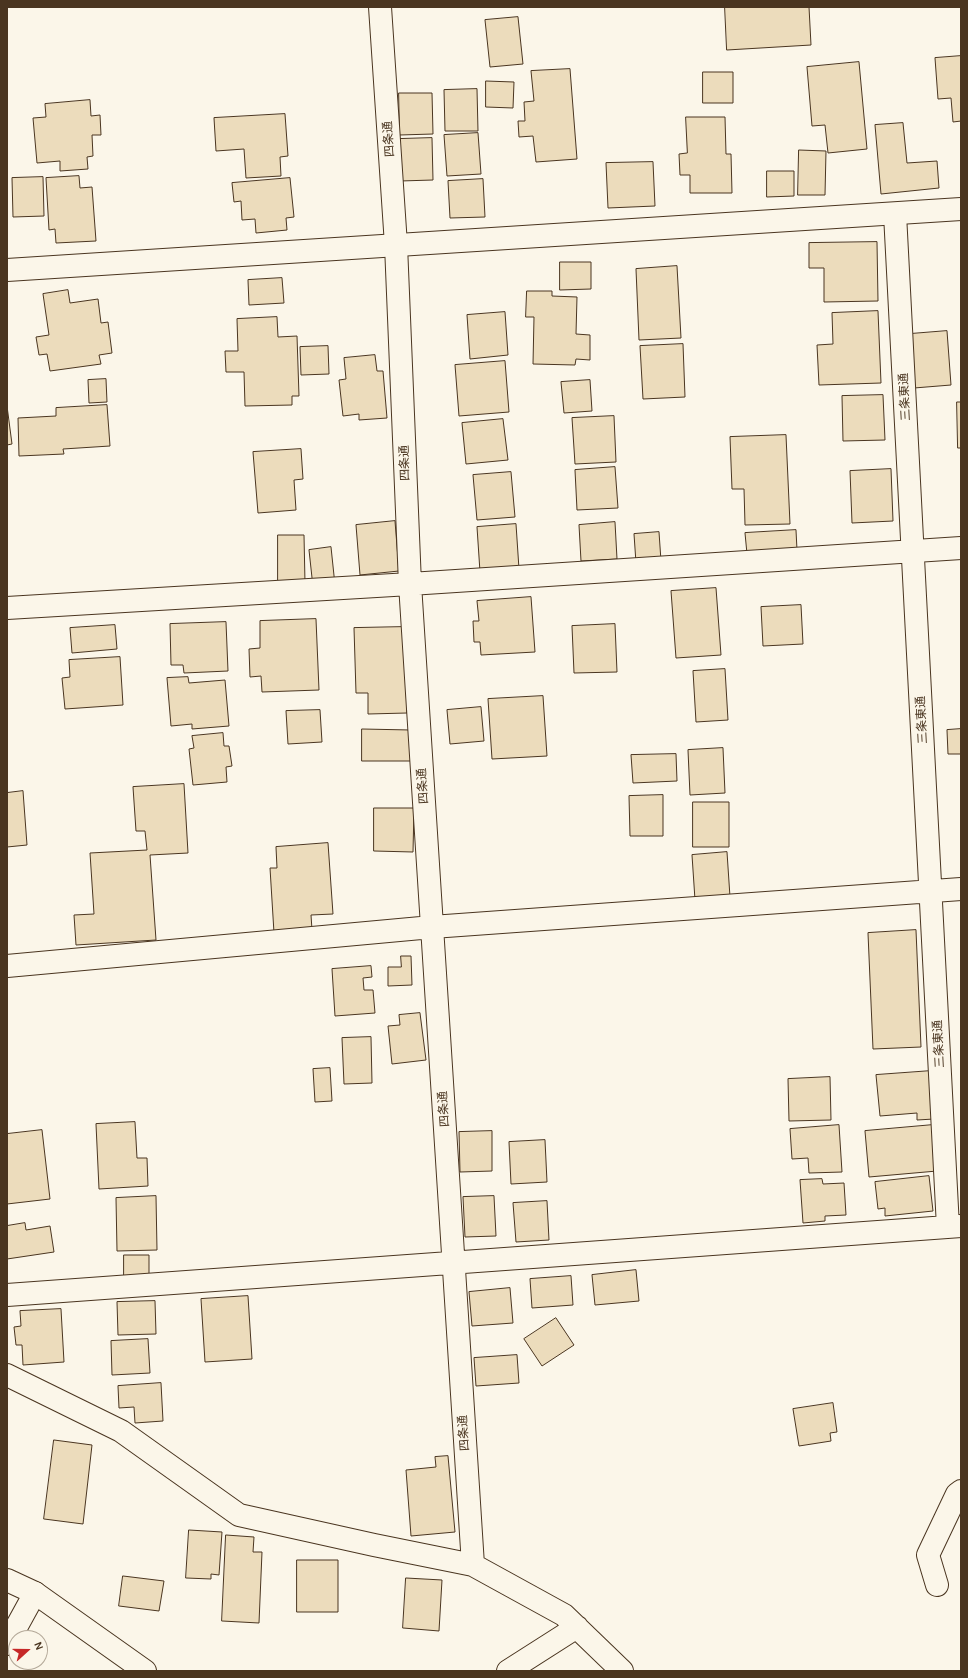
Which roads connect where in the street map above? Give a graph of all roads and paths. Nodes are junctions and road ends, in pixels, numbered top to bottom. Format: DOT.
graph roads {
  1 [pos="380,7"];
  2 [pos="961,209"];
  3 [pos="896,214"];
  4 [pos="396,245"];
  5 [pos="7,270"];
  6 [pos="961,548"];
  7 [pos="913,552"];
  8 [pos="410,584"];
  9 [pos="7,608"];
  10 [pos="961,889"];
  11 [pos="931,891"];
  12 [pos="432,927"];
  13 [pos="7,966"];
  14 [pos="954,1227"];
  15 [pos="454,1263"];
  16 [pos="7,1295"];
  17 [pos="7,1375"];
  18 [pos="961,1492"];
  19 [pos="473,1565"];
  20 [pos="7,1580"];
  21 [pos="938,1585"];
  22 [pos="35,1592"];
  23 [pos="577,1627"];
  24 [pos="7,1644"];
  25 [pos="144,1671"];
  26 [pos="508,1671"];
  27 [pos="622,1671"];
  1 -- 4 [label="street, 四条通"];
  2 -- 3 [label="street"];
  3 -- 4 [label="street"];
  3 -- 7 [label="street, 三条東通"];
  4 -- 5 [label="street"];
  4 -- 8 [label="street, 四条通"];
  6 -- 7 [label="street"];
  7 -- 8 [label="street"];
  7 -- 11 [label="street, 三条東通"];
  8 -- 9 [label="street"];
  8 -- 12 [label="street, 四条通"];
  10 -- 11 [label="street"];
  11 -- 12 [label="street"];
  11 -- 14 [label="street, 三条東通"];
  12 -- 13 [label="street"];
  12 -- 15 [label="street, 四条通"];
  14 -- 15 [label="street"];
  15 -- 16 [label="street"];
  15 -- 19 [label="street, 四条通"];
  17 -- 19 [label="street"];
  18 -- 21 [label="street"];
  19 -- 23 [label="street"];
  20 -- 22 [label="street"];
  22 -- 24 [label="street"];
  22 -- 25 [label="street"];
  23 -- 26 [label="street"];
  23 -- 27 [label="street"];
}
